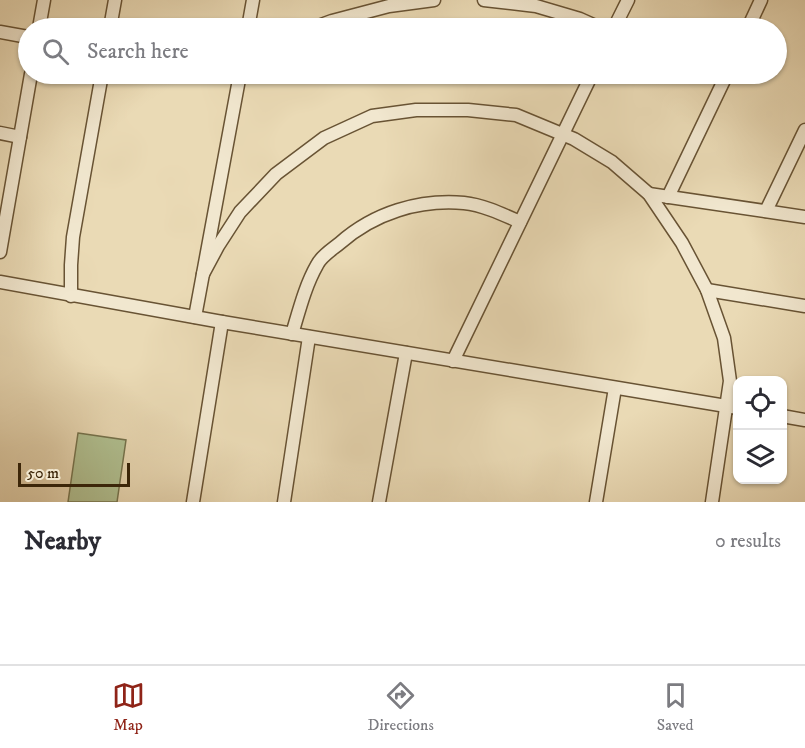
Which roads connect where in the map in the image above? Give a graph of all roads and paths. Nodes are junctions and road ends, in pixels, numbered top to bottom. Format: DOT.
graph roads {
  1 [pos="44,0"];
  2 [pos="115,0"];
  3 [pos="253,0"];
  4 [pos="434,0"];
  5 [pos="484,0"];
  6 [pos="628,0"];
  7 [pos="761,0"];
  8 [pos="405,2"];
  9 [pos="41,18"];
  10 [pos="112,18"];
  11 [pos="250,18"];
  12 [pos="343,18"];
  13 [pos="577,18"];
  14 [pos="619,18"];
  15 [pos="753,18"];
  16 [pos="0,32"];
  17 [pos="18,35"];
  18 [pos="29,84"];
  19 [pos="100,84"];
  20 [pos="238,84"];
  21 [pos="587,84"];
  22 [pos="722,84"];
  23 [pos="805,130"];
  24 [pos="0,133"];
  25 [pos="563,135"];
  26 [pos="20,137"];
  27 [pos="649,194"];
  28 [pos="668,197"];
  29 [pos="766,211"];
  30 [pos="805,217"];
  31 [pos="520,222"];
  32 [pos="0,252"];
  33 [pos="203,274"];
  34 [pos="0,282"];
  35 [pos="707,290"];
  36 [pos="71,296"];
  37 [pos="805,306"];
  38 [pos="195,317"];
  39 [pos="222,322"];
  40 [pos="292,334"];
  41 [pos="309,337"];
  42 [pos="406,353"];
  43 [pos="453,361"];
  44 [pos="615,388"];
  45 [pos="732,408"];
  46 [pos="787,417"];
  47 [pos="805,420"];
  48 [pos="193,502"];
  49 [pos="284,502"];
  50 [pos="379,502"];
  51 [pos="596,502"];
  52 [pos="712,502"];
  1 -- 9 [label="street"];
  2 -- 10 [label="street"];
  3 -- 11 [label="street"];
  4 -- 8 [label="street"];
  5 -- 13 [label="street"];
  6 -- 14 [label="street"];
  7 -- 15 [label="street"];
  8 -- 12 [label="street"];
  16 -- 17 [label="street"];
  18 -- 26 [label="street"];
  19 -- 36 [label="street"];
  20 -- 33 [label="street"];
  21 -- 25 [label="street"];
  22 -- 28 [label="street"];
  23 -- 29 [label="street"];
  24 -- 26 [label="street"];
  25 -- 27 [label="street"];
  25 -- 31 [label="street"];
  25 -- 33 [label="street"];
  26 -- 32 [label="street"];
  27 -- 28 [label="street"];
  27 -- 35 [label="street"];
  28 -- 29 [label="street"];
  29 -- 30 [label="street"];
  31 -- 40 [label="street"];
  31 -- 43 [label="street"];
  33 -- 38 [label="street"];
  34 -- 36 [label="street"];
  35 -- 37 [label="street"];
  35 -- 45 [label="street"];
  36 -- 38 [label="street"];
  38 -- 39 [label="street"];
  39 -- 40 [label="street"];
  39 -- 48 [label="street"];
  40 -- 41 [label="street"];
  41 -- 42 [label="street"];
  41 -- 49 [label="street"];
  42 -- 43 [label="street"];
  42 -- 50 [label="street"];
  43 -- 44 [label="street"];
  44 -- 45 [label="street"];
  44 -- 51 [label="street"];
  45 -- 52 [label="street"];
  46 -- 47 [label="street"];
}
